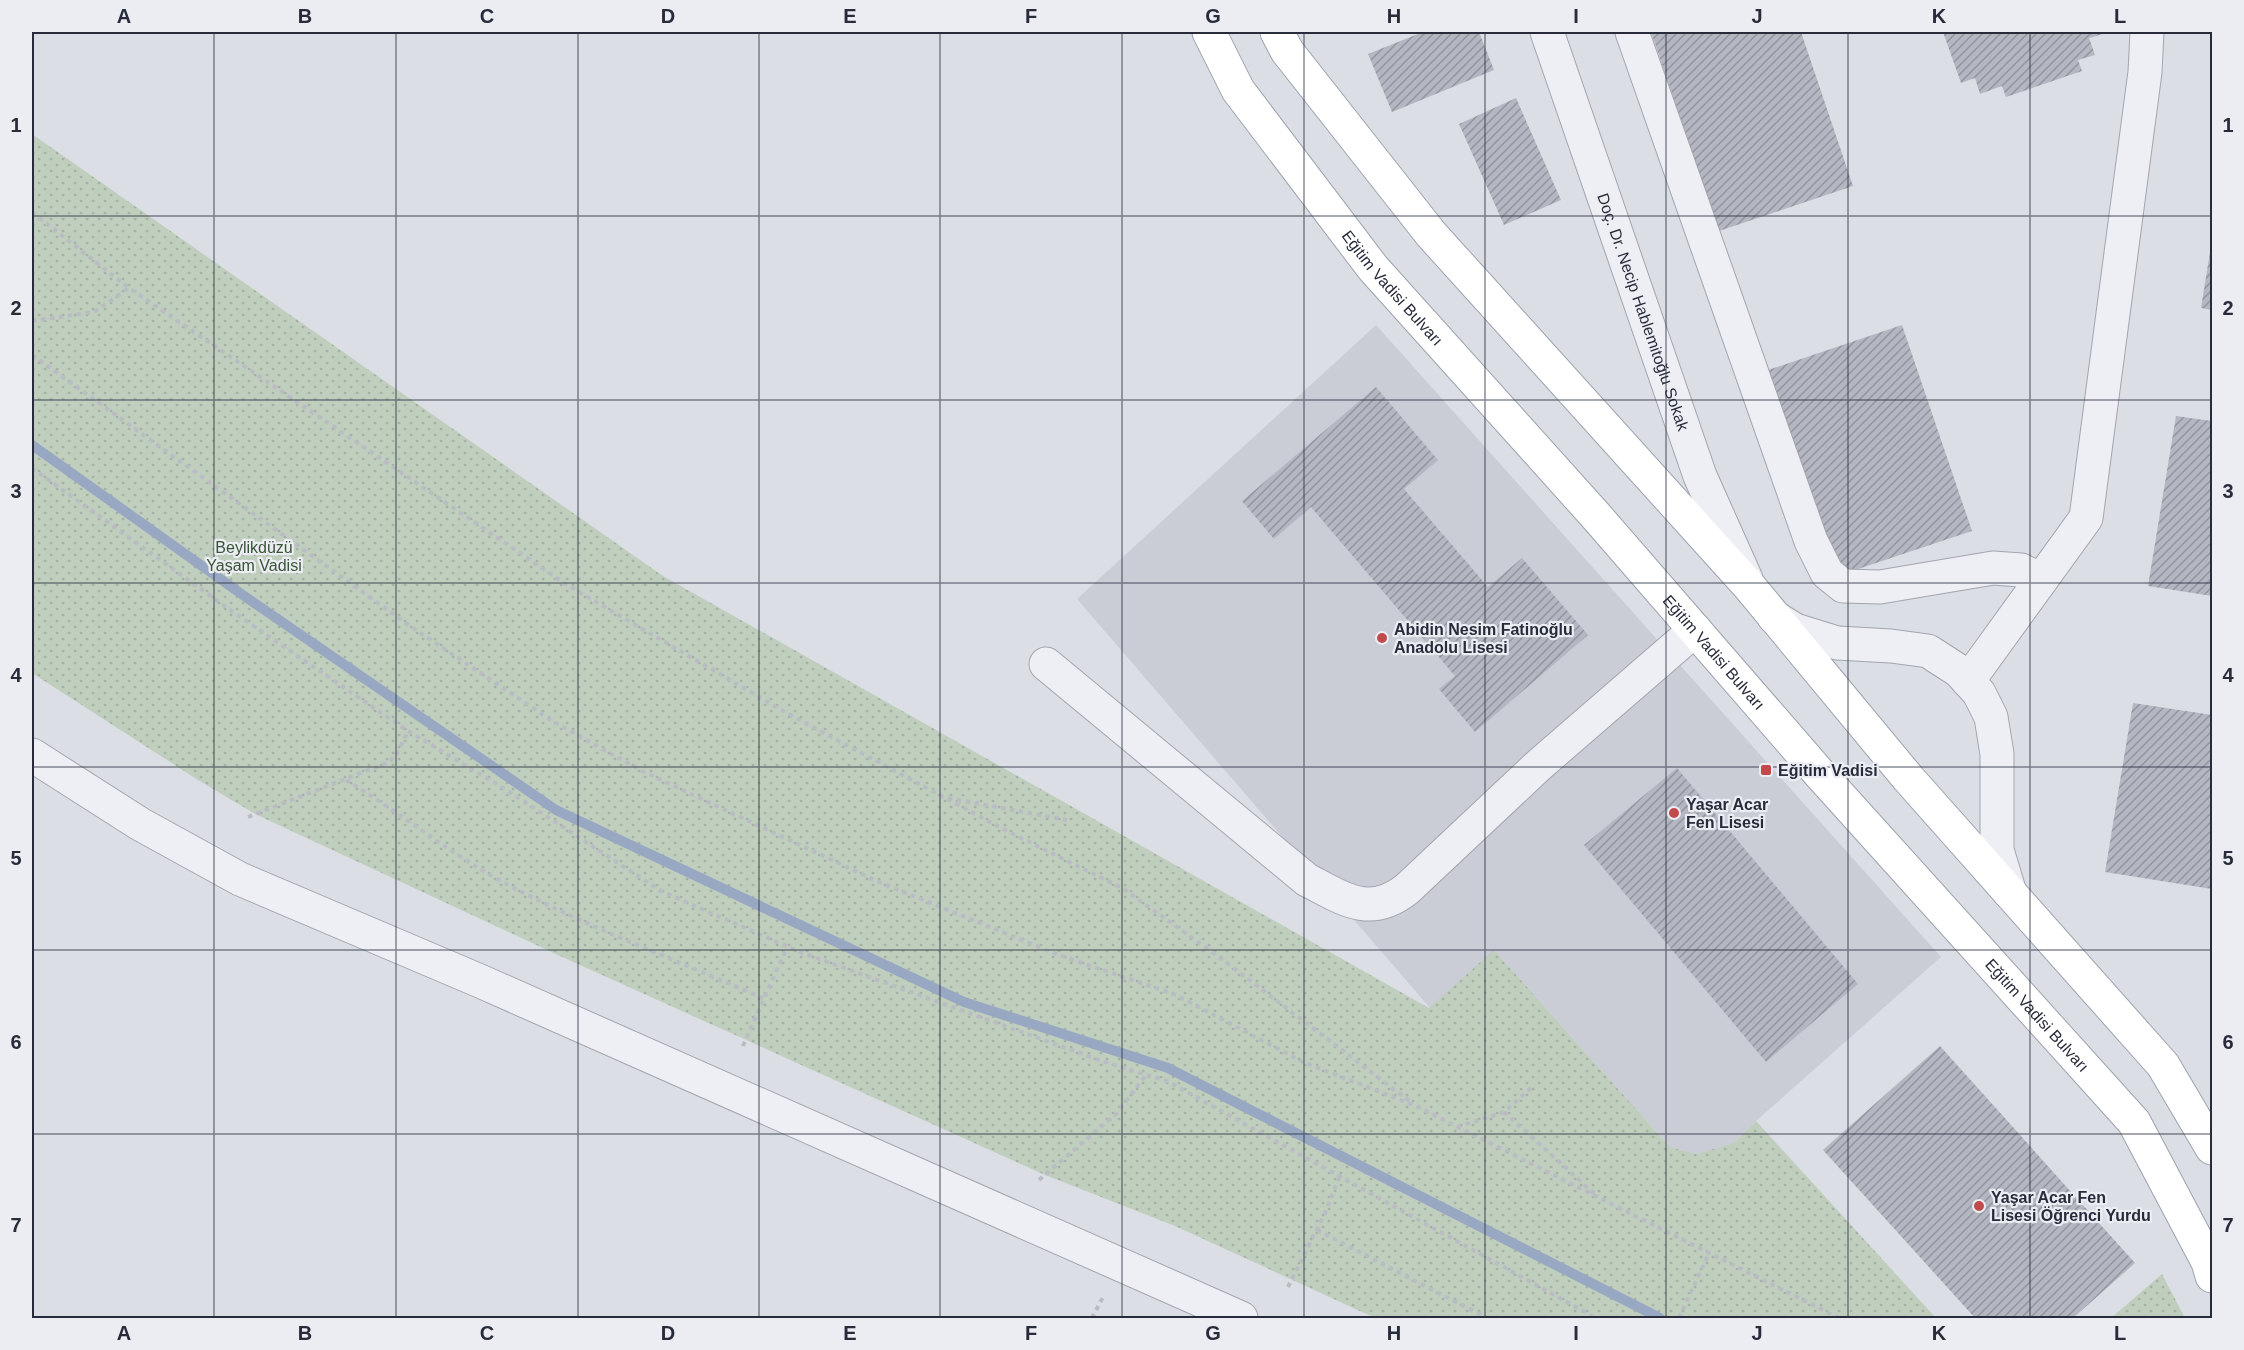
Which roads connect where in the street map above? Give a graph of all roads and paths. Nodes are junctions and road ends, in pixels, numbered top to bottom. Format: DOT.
graph roads {
  1 [pos="1209,32"];
  2 [pos="1277,32"];
  3 [pos="1547,32"];
  4 [pos="1632,32"];
  5 [pos="2147,32"];
  6 [pos="32,212"];
  7 [pos="129,288"];
  8 [pos="32,321"];
  9 [pos="32,355"];
  10 [pos="32,468"];
  11 [pos="2041,580"];
  12 [pos="1749,586"];
  13 [pos="1774,617"];
  14 [pos="1695,630"];
  15 [pos="1046,664"];
  16 [pos="1968,681"];
  17 [pos="408,732"];
  18 [pos="32,755"];
  19 [pos="346,780"];
  20 [pos="944,797"];
  21 [pos="248,817"];
  22 [pos="1067,820"];
  23 [pos="2010,893"];
  24 [pos="787,946"];
  25 [pos="765,999"];
  26 [pos="743,1046"];
  27 [pos="1146,1075"];
  28 [pos="1533,1086"];
  29 [pos="1416,1106"];
  30 [pos="1504,1113"];
  31 [pos="1456,1127"];
  32 [pos="2212,1148"];
  33 [pos="1339,1178"];
  34 [pos="1039,1180"];
  35 [pos="1601,1200"];
  36 [pos="1317,1230"];
  37 [pos="1709,1253"];
  38 [pos="2212,1276"];
  39 [pos="1288,1287"];
  40 [pos="1104,1294"];
  41 [pos="1092,1318"];
  42 [pos="1241,1318"];
  43 [pos="1487,1318"];
  44 [pos="1596,1318"];
  45 [pos="1679,1318"];
  46 [pos="1839,1318"];
  1 -- 14 [label="main road, Eğitim Vadisi Bulvarı"];
  2 -- 12 [label="main road"];
  3 -- 12 [label="street, Doç. Dr. Necip Hablemitoğlu Sokak"];
  4 -- 11 [label="street"];
  5 -- 11 [label="street"];
  6 -- 7 [label="path"];
  7 -- 8 [label="path"];
  7 -- 20 [label="path"];
  9 -- 29 [label="path"];
  10 -- 17 [label="path"];
  11 -- 16 [label="street"];
  12 -- 13 [label="main road"];
  13 -- 16 [label="street"];
  13 -- 23 [label="main road"];
  14 -- 15 [label="street"];
  14 -- 38 [label="main road, Eğitim Vadisi Bulvarı"];
  16 -- 23 [label="street"];
  17 -- 19 [label="path"];
  17 -- 24 [label="path"];
  18 -- 42 [label="street"];
  19 -- 21 [label="path"];
  19 -- 25 [label="path"];
  20 -- 22 [label="path"];
  20 -- 29 [label="path"];
  23 -- 32 [label="main road"];
  24 -- 25 [label="path"];
  24 -- 27 [label="path"];
  25 -- 26 [label="path"];
  27 -- 33 [label="path"];
  27 -- 34 [label="path"];
  28 -- 30 [label="path"];
  29 -- 31 [label="path"];
  30 -- 31 [label="path"];
  30 -- 35 [label="path"];
  31 -- 35 [label="path"];
  33 -- 36 [label="path"];
  33 -- 44 [label="path"];
  35 -- 37 [label="path"];
  36 -- 39 [label="path"];
  36 -- 43 [label="path"];
  37 -- 45 [label="path"];
  37 -- 46 [label="path"];
  40 -- 41 [label="path"];
}
